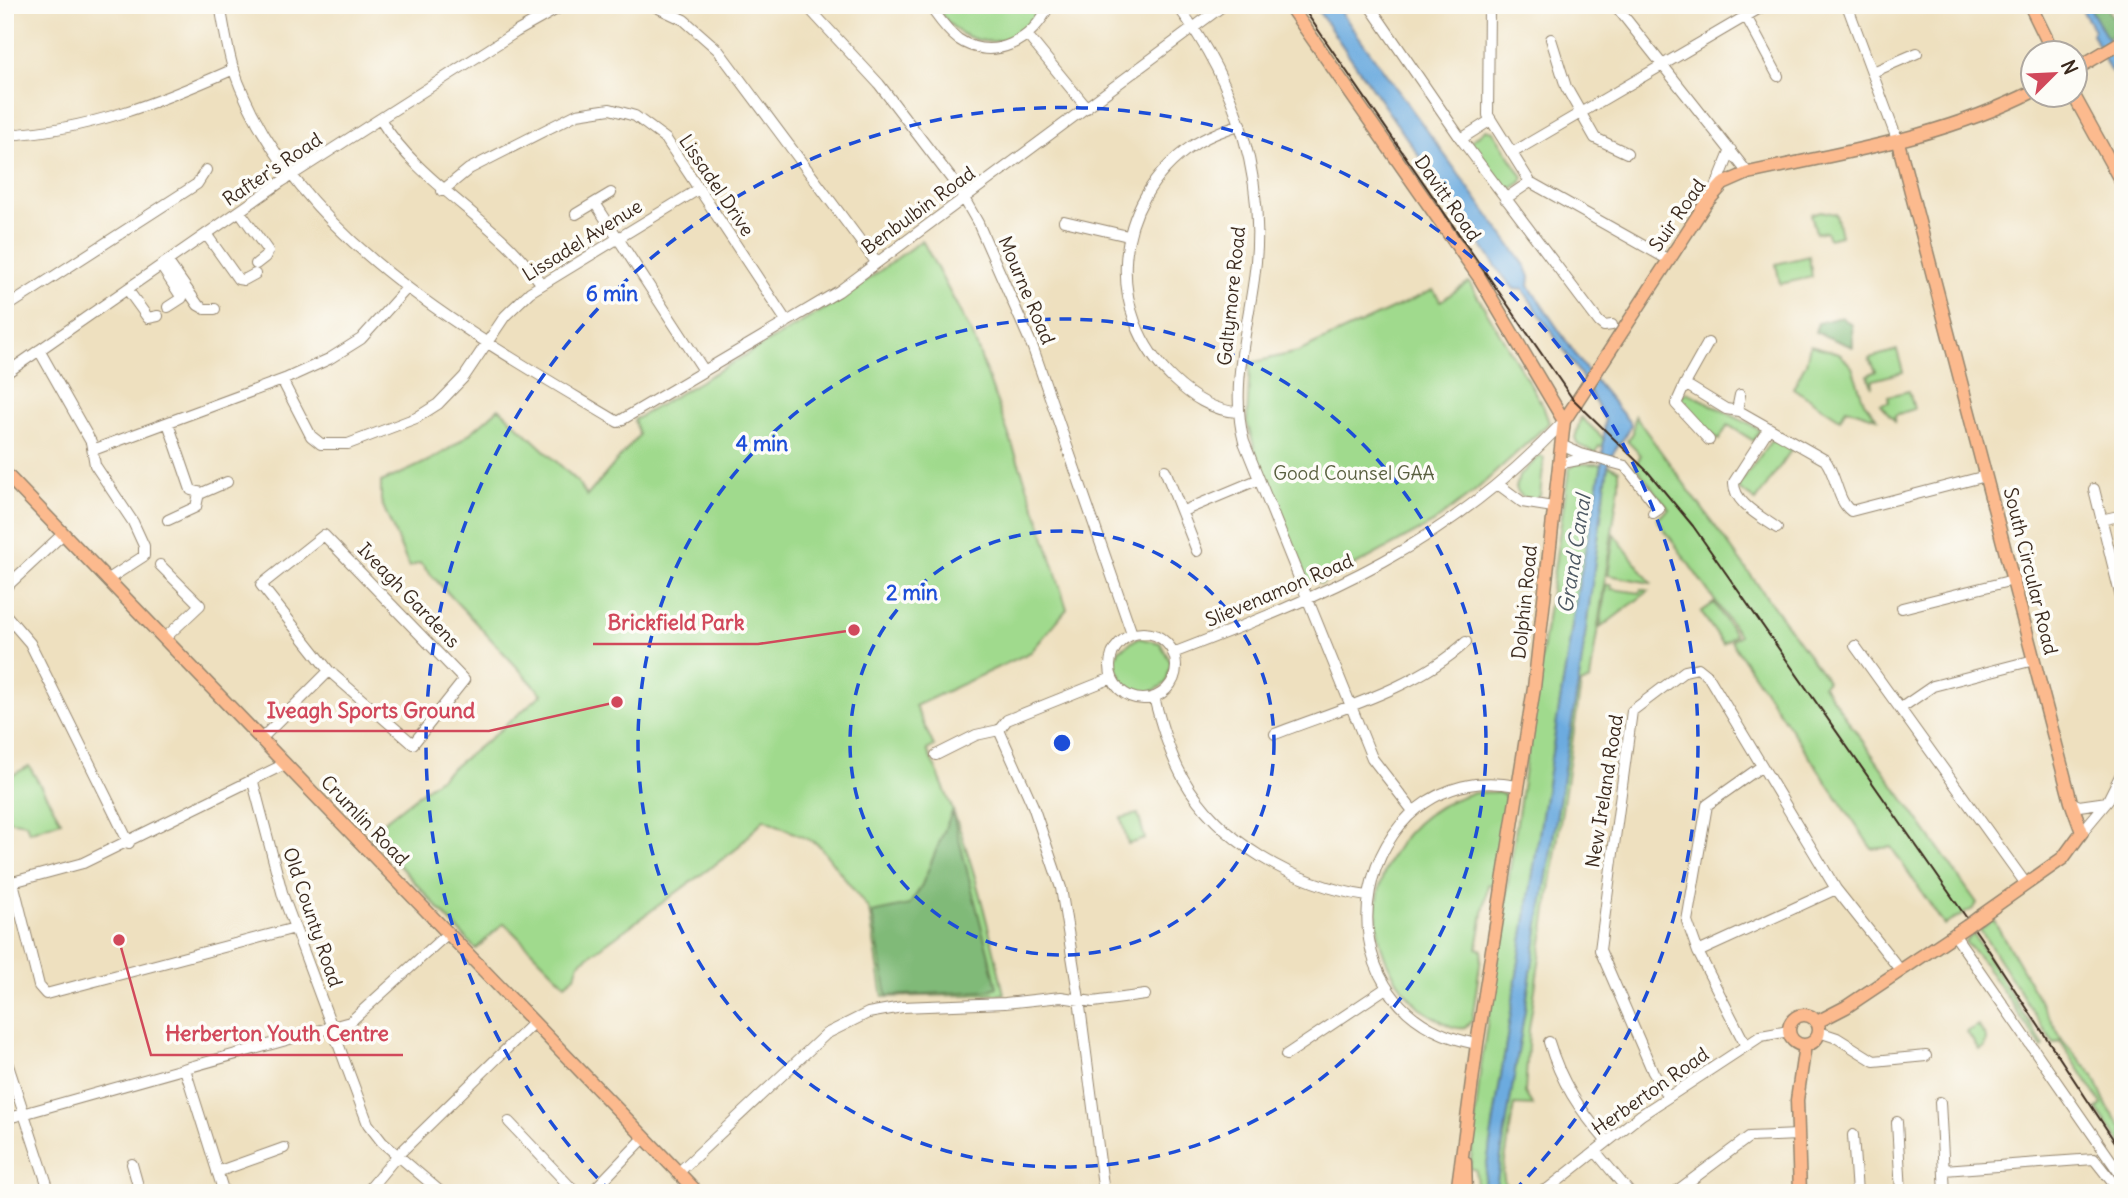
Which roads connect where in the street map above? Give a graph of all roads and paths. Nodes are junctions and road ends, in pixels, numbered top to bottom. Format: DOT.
graph roads {
  1 [pos="220,5"];
  2 [pos="564,5"];
  3 [pos="652,5"];
  4 [pos="806,5"];
  5 [pos="929,5"];
  6 [pos="1049,5"];
  7 [pos="1177,5"];
  8 [pos="1224,5"];
  9 [pos="1289,5"];
  10 [pos="1369,5"];
  11 [pos="1489,5"];
  12 [pos="1615,5"];
  13 [pos="1740,5"];
  14 [pos="1765,5"];
  15 [pos="1847,5"];
  16 [pos="2030,5"];
  17 [pos="1746,16"];
  18 [pos="1194,27"];
  19 [pos="1028,36"];
  20 [pos="2046,38"];
  21 [pos="1551,39"];
  22 [pos="2122,42"];
  23 [pos="1917,52"];
  24 [pos="2090,60"];
  25 [pos="1662,65"];
  26 [pos="234,69"];
  27 [pos="1873,72"];
  28 [pos="1778,76"];
  29 [pos="2020,97"];
  30 [pos="1087,108"];
  31 [pos="2081,108"];
  32 [pos="1580,112"];
  33 [pos="380,119"];
  34 [pos="1491,120"];
  35 [pos="1241,124"];
  36 [pos="5,135"];
  37 [pos="1461,139"];
  38 [pos="1898,142"];
  39 [pos="1731,150"];
  40 [pos="1512,153"];
  41 [pos="1627,153"];
  42 [pos="206,170"];
  43 [pos="1748,173"];
  44 [pos="293,174"];
  45 [pos="1530,182"];
  46 [pos="2122,182"];
  47 [pos="699,189"];
  48 [pos="442,191"];
  49 [pos="611,193"];
  50 [pos="1713,194"];
  51 [pos="965,198"];
  52 [pos="1505,199"];
  53 [pos="595,203"];
  54 [pos="240,212"];
  55 [pos="576,214"];
  56 [pos="1064,221"];
  57 [pos="206,234"];
  58 [pos="1128,236"];
  59 [pos="616,239"];
  60 [pos="1669,260"];
  61 [pos="876,262"];
  62 [pos="164,264"];
  63 [pos="541,284"];
  64 [pos="407,288"];
  65 [pos="127,289"];
  66 [pos="168,307"];
  67 [pos="5,308"];
  68 [pos="215,309"];
  69 [pos="158,316"];
  70 [pos="787,322"];
  71 [pos="1612,326"];
  72 [pos="487,343"];
  73 [pos="1708,343"];
  74 [pos="39,350"];
  75 [pos="704,369"];
  76 [pos="5,374"];
  77 [pos="282,380"];
  78 [pos="1685,384"];
  79 [pos="1740,395"];
  80 [pos="1737,410"];
  81 [pos="1238,412"];
  82 [pos="1564,421"];
  83 [pos="168,423"];
  84 [pos="1769,428"];
  85 [pos="1709,440"];
  86 [pos="1561,445"];
  87 [pos="93,450"];
  88 [pos="1594,458"];
  89 [pos="1558,464"];
  90 [pos="1165,470"];
  91 [pos="5,473"];
  92 [pos="1986,476"];
  93 [pos="1257,480"];
  94 [pos="227,482"];
  95 [pos="1499,485"];
  96 [pos="2094,489"];
  97 [pos="199,493"];
  98 [pos="1553,507"];
  99 [pos="1183,511"];
  100 [pos="1653,513"];
  101 [pos="2123,515"];
  102 [pos="168,520"];
  103 [pos="2101,520"];
  104 [pos="1777,528"];
  105 [pos="63,534"];
  106 [pos="1197,551"];
  107 [pos="160,565"];
  108 [pos="107,580"];
  109 [pos="2013,580"];
  110 [pos="5,588"];
  111 [pos="1308,600"];
  112 [pos="2123,606"];
  113 [pos="1902,608"];
  114 [pos="5,614"];
  115 [pos="1132,634"];
  116 [pos="164,639"];
  117 [pos="1466,642"];
  118 [pos="1855,646"];
  119 [pos="1173,653"];
  120 [pos="2034,660"];
  121 [pos="329,671"];
  122 [pos="1112,678"];
  123 [pos="1154,697"];
  124 [pos="1349,705"];
  125 [pos="1901,708"];
  126 [pos="999,730"];
  127 [pos="1275,734"];
  128 [pos="260,740"];
  129 [pos="936,755"];
  130 [pos="285,764"];
  131 [pos="1762,766"];
  132 [pos="2123,770"];
  133 [pos="253,782"];
  134 [pos="1517,786"];
  135 [pos="2071,802"];
  136 [pos="2107,802"];
  137 [pos="1413,811"];
  138 [pos="2082,831"];
  139 [pos="129,842"];
  140 [pos="9,883"];
  141 [pos="2026,884"];
  142 [pos="1836,889"];
  143 [pos="1367,896"];
  144 [pos="295,928"];
  145 [pos="1960,931"];
  146 [pos="447,934"];
  147 [pos="1698,953"];
  148 [pos="1901,971"];
  149 [pos="1387,988"];
  150 [pos="1145,995"];
  151 [pos="1079,999"];
  152 [pos="533,1023"];
  153 [pos="332,1027"];
  154 [pos="1818,1027"];
  155 [pos="1789,1031"];
  156 [pos="1549,1042"];
  157 [pos="1477,1044"];
  158 [pos="1804,1045"];
  159 [pos="1746,1046"];
  160 [pos="1286,1055"];
  161 [pos="5,1056"];
  162 [pos="1926,1056"];
  163 [pos="185,1069"];
  164 [pos="1668,1097"];
  165 [pos="1940,1102"];
  166 [pos="24,1113"];
  167 [pos="5,1119"];
  168 [pos="509,1122"];
  169 [pos="1897,1122"];
  170 [pos="1798,1135"];
  171 [pos="1853,1135"];
  172 [pos="645,1138"];
  173 [pos="1607,1142"];
  174 [pos="284,1148"];
  175 [pos="1596,1152"];
  176 [pos="397,1156"];
  177 [pos="1462,1156"];
  178 [pos="132,1164"];
  179 [pos="1944,1170"];
  180 [pos="217,1172"];
  181 [pos="678,1173"];
  182 [pos="2123,1178"];
  183 [pos="50,1193"];
  184 [pos="140,1193"];
  185 [pos="224,1193"];
  186 [pos="366,1193"];
  187 [pos="442,1193"];
  188 [pos="576,1193"];
  189 [pos="591,1193"];
  190 [pos="698,1193"];
  191 [pos="1104,1193"];
  192 [pos="1457,1193"];
  193 [pos="1466,1193"];
  194 [pos="1537,1193"];
  195 [pos="1630,1193"];
  196 [pos="1674,1193"];
  197 [pos="1800,1193"];
  198 [pos="1857,1193"];
  199 [pos="1901,1193"];
  200 [pos="1945,1193"];
  201 [pos="2121,1193"];
  1 -- 26 [label="street"];
  2 -- 33 [label="street, Rafter's Road"];
  3 -- 61 [label="street"];
  4 -- 51 [label="street, Mourne Road"];
  5 -- 19 [label="street"];
  6 -- 19 [label="street"];
  7 -- 18 [label="street, Galtymore Road"];
  8 -- 18 [label="street, Benbulbin Road"];
  9 -- 82 [label="main road, Davitt Road"];
  10 -- 37 [label="street"];
  11 -- 34 [label="street"];
  12 -- 25 [label="street"];
  13 -- 17 [label="street"];
  14 -- 17 [label="street"];
  15 -- 27 [label="street"];
  16 -- 20 [label="main road"];
  17 -- 25 [label="street"];
  17 -- 28 [label="street"];
  18 -- 30 [label="street, Benbulbin Road"];
  18 -- 35 [label="street, Galtymore Road"];
  19 -- 30 [label="street"];
  21 -- 32 [label="street"];
  22 -- 24 [label="main road"];
  23 -- 27 [label="street"];
  25 -- 32 [label="street"];
  25 -- 39 [label="street"];
  26 -- 36 [label="street"];
  26 -- 44 [label="street"];
  27 -- 38 [label="street"];
  29 -- 38 [label="main road"];
  30 -- 51 [label="street, Benbulbin Road"];
  31 -- 46 [label="main road"];
  32 -- 40 [label="street"];
  32 -- 41 [label="street"];
  33 -- 44 [label="street, Rafter's Road"];
  33 -- 48 [label="street"];
  34 -- 37 [label="street"];
  34 -- 40 [label="street"];
  35 -- 58 [label="street"];
  35 -- 81 [label="street, Galtymore Road"];
  37 -- 52 [label="street"];
  38 -- 43 [label="main road, Suir Road"];
  38 -- 92 [label="main road, South Circular Road"];
  39 -- 43 [label="street"];
  39 -- 50 [label="street"];
  40 -- 45 [label="street"];
  42 -- 67 [label="street"];
  43 -- 50 [label="main road, Suir Road"];
  44 -- 54 [label="street, Rafter's Road"];
  44 -- 64 [label="street"];
  45 -- 52 [label="street"];
  45 -- 60 [label="street"];
  47 -- 48 [label="street, Lissadel Drive"];
  47 -- 59 [label="street, Lissadel Avenue"];
  47 -- 70 [label="street, Lissadel Drive"];
  48 -- 63 [label="street"];
  49 -- 53 [label="street"];
  50 -- 60 [label="main road, Suir Road"];
  51 -- 61 [label="street, Benbulbin Road"];
  51 -- 115 [label="street, Mourne Road"];
  52 -- 71 [label="street"];
  53 -- 55 [label="street"];
  53 -- 59 [label="street"];
  54 -- 57 [label="street, Rafter's Road"];
  54 -- 57 [label="street"];
  56 -- 58 [label="street"];
  57 -- 62 [label="street, Rafter's Road"];
  58 -- 81 [label="street"];
  59 -- 63 [label="street, Lissadel Avenue"];
  59 -- 75 [label="street"];
  60 -- 82 [label="main road, Suir Road"];
  61 -- 70 [label="street, Benbulbin Road"];
  62 -- 65 [label="street, Rafter's Road"];
  62 -- 66 [label="street"];
  62 -- 68 [label="street"];
  63 -- 72 [label="street, Lissadel Avenue"];
  64 -- 72 [label="street"];
  64 -- 77 [label="street"];
  65 -- 69 [label="street"];
  65 -- 74 [label="street, Rafter's Road"];
  70 -- 75 [label="street, Benbulbin Road"];
  72 -- 75 [label="street, Benbulbin Road"];
  72 -- 77 [label="street, Lissadel Avenue"];
  73 -- 78 [label="street"];
  74 -- 76 [label="street, Rafter's Road"];
  74 -- 87 [label="street"];
  77 -- 83 [label="street"];
  78 -- 80 [label="street"];
  78 -- 85 [label="street"];
  79 -- 80 [label="street"];
  80 -- 84 [label="street"];
  81 -- 93 [label="street, Galtymore Road"];
  82 -- 86 [label="main road, Dolphin Road"];
  82 -- 95 [label="street, Slievenamon Road"];
  83 -- 87 [label="street"];
  83 -- 97 [label="street"];
  84 -- 92 [label="street"];
  84 -- 104 [label="street"];
  86 -- 88 [label="street"];
  86 -- 89 [label="main road, Dolphin Road"];
  87 -- 108 [label="street"];
  88 -- 89 [label="street"];
  88 -- 100 [label="street"];
  89 -- 98 [label="main road, Dolphin Road"];
  90 -- 99 [label="street"];
  91 -- 105 [label="main road, Crumlin Road"];
  92 -- 109 [label="main road, South Circular Road"];
  93 -- 99 [label="street"];
  93 -- 111 [label="street, Galtymore Road"];
  94 -- 97 [label="street"];
  95 -- 98 [label="street"];
  95 -- 111 [label="street, Slievenamon Road"];
  96 -- 103 [label="street"];
  97 -- 102 [label="street"];
  98 -- 134 [label="main road, Dolphin Road"];
  99 -- 106 [label="street"];
  101 -- 103 [label="street"];
  103 -- 112 [label="street"];
  105 -- 108 [label="main road, Crumlin Road"];
  105 -- 110 [label="street"];
  107 -- 116 [label="street"];
  108 -- 116 [label="main road, Crumlin Road"];
  109 -- 113 [label="street"];
  109 -- 120 [label="main road, South Circular Road"];
  111 -- 119 [label="street, Slievenamon Road"];
  111 -- 124 [label="street, Galtymore Road"];
  114 -- 139 [label="street"];
  115 -- 119 [label="street"];
  115 -- 122 [label="street"];
  116 -- 128 [label="main road, Crumlin Road"];
  117 -- 124 [label="street"];
  118 -- 125 [label="street"];
  119 -- 123 [label="street"];
  120 -- 125 [label="street"];
  120 -- 135 [label="main road, South Circular Road"];
  121 -- 121 [label="street, Iveagh Gardens"];
  121 -- 128 [label="street"];
  122 -- 123 [label="street"];
  122 -- 126 [label="street"];
  123 -- 143 [label="street"];
  124 -- 127 [label="street"];
  124 -- 137 [label="street, Galtymore Road"];
  125 -- 141 [label="street"];
  126 -- 129 [label="street"];
  126 -- 151 [label="street"];
  128 -- 130 [label="main road, Crumlin Road"];
  130 -- 133 [label="street"];
  130 -- 146 [label="main road, Crumlin Road"];
  131 -- 142 [label="street, New Ireland Road"];
  131 -- 147 [label="street"];
  131 -- 164 [label="street, New Ireland Road"];
  132 -- 136 [label="street"];
  133 -- 139 [label="street"];
  133 -- 144 [label="street, Old County Road"];
  134 -- 137 [label="street"];
  134 -- 157 [label="main road, Dolphin Road"];
  135 -- 136 [label="street"];
  135 -- 138 [label="main road, South Circular Road"];
  136 -- 138 [label="street"];
  137 -- 143 [label="street"];
  138 -- 141 [label="main road"];
  139 -- 140 [label="street"];
  140 -- 144 [label="street"];
  141 -- 145 [label="main road, bridge"];
  142 -- 147 [label="street"];
  142 -- 148 [label="street, New Ireland Road"];
  143 -- 149 [label="street"];
  144 -- 153 [label="street, Old County Road"];
  145 -- 148 [label="main road"];
  145 -- 182 [label="street"];
  146 -- 152 [label="main road, Crumlin Road"];
  146 -- 153 [label="street"];
  147 -- 159 [label="street"];
  148 -- 154 [label="main road"];
  149 -- 157 [label="street"];
  149 -- 160 [label="street"];
  150 -- 151 [label="street"];
  151 -- 181 [label="street"];
  151 -- 191 [label="street"];
  152 -- 172 [label="main road, Crumlin Road"];
  152 -- 176 [label="street"];
  153 -- 163 [label="street"];
  153 -- 176 [label="street, Old County Road"];
  154 -- 155 [label="main road"];
  154 -- 158 [label="main road"];
  154 -- 162 [label="street"];
  155 -- 158 [label="main road"];
  155 -- 159 [label="street, Herberton Road"];
  156 -- 173 [label="street"];
  157 -- 177 [label="main road, Dolphin Road"];
  158 -- 170 [label="main road"];
  159 -- 164 [label="street, Herberton Road"];
  161 -- 166 [label="street"];
  163 -- 166 [label="street"];
  163 -- 180 [label="street"];
  164 -- 173 [label="street, Herberton Road"];
  165 -- 179 [label="street"];
  166 -- 167 [label="street"];
  166 -- 183 [label="street"];
  168 -- 188 [label="street"];
  169 -- 199 [label="street"];
  170 -- 196 [label="street"];
  170 -- 197 [label="main road"];
  171 -- 198 [label="street"];
  172 -- 181 [label="main road, Crumlin Road"];
  172 -- 189 [label="street"];
  173 -- 175 [label="street, Herberton Road"];
  174 -- 180 [label="street"];
  175 -- 194 [label="street, Herberton Road"];
  175 -- 195 [label="street"];
  176 -- 186 [label="street"];
  176 -- 187 [label="street, Old County Road"];
  177 -- 192 [label="main road, Dolphin Road"];
  177 -- 193 [label="main road, Dolphin Road"];
  178 -- 184 [label="street"];
  179 -- 200 [label="street"];
  179 -- 201 [label="street"];
  180 -- 185 [label="street"];
  181 -- 190 [label="main road, Crumlin Road"];
}
